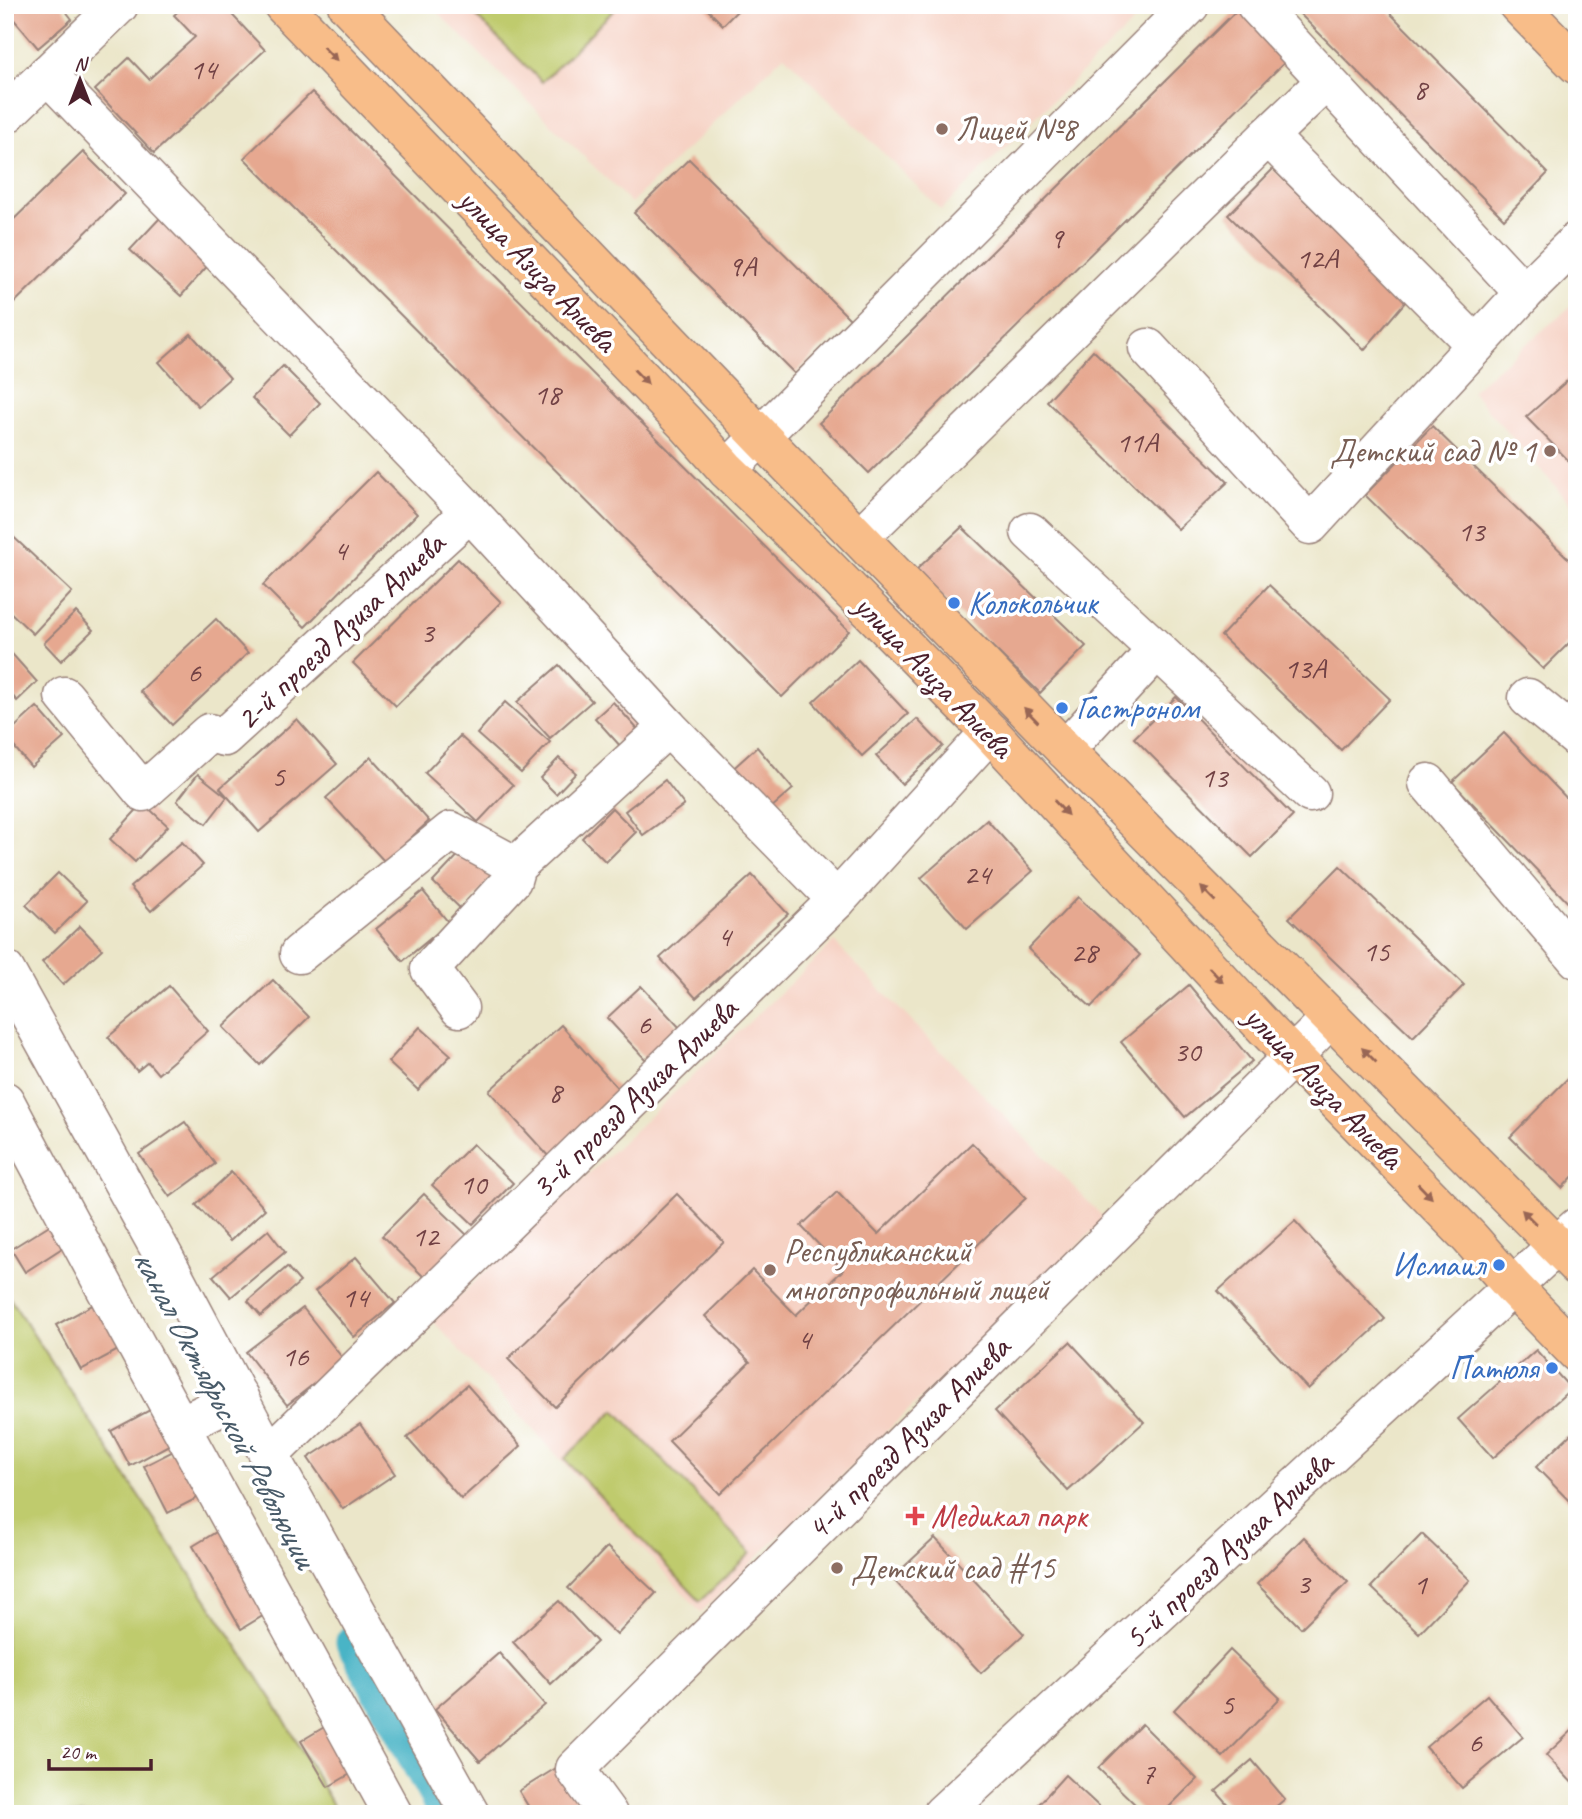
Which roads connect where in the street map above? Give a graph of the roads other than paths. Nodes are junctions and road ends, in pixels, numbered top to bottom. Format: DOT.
graph roads {
  1 [pos="283,5"];
  2 [pos="347,5"];
  3 [pos="1190,5"];
  4 [pos="1256,5"];
  5 [pos="1518,5"];
  6 [pos="99,12"];
  7 [pos="1577,65"];
  8 [pos="47,74"];
  9 [pos="1326,80"];
  10 [pos="5,115"];
  11 [pos="1268,136"];
  12 [pos="1577,241"];
  13 [pos="1524,293"];
  14 [pos="1476,345"];
  15 [pos="1148,348"];
  16 [pos="761,437"];
  17 [pos="727,470"];
  18 [pos="470,512"];
  19 [pos="1030,532"];
  20 [pos="860,537"];
  21 [pos="1157,650"];
  22 [pos="64,695"];
  23 [pos="1528,698"];
  24 [pos="667,727"];
  25 [pos="990,732"];
  26 [pos="1577,738"];
  27 [pos="1065,750"];
  28 [pos="1428,783"];
  29 [pos="1310,793"];
  30 [pos="516,866"];
  31 [pos="837,900"];
  32 [pos="299,954"];
  33 [pos="1577,958"];
  34 [pos="5,970"];
  35 [pos="459,1008"];
  36 [pos="1332,1018"];
  37 [pos="1293,1055"];
  38 [pos="5,1101"];
  39 [pos="1570,1246"];
  40 [pos="1513,1287"];
  41 [pos="1577,1353"];
  42 [pos="239,1397"];
  43 [pos="181,1425"];
  44 [pos="269,1455"];
  45 [pos="393,1814"];
  46 [pos="470,1814"];
  47 [pos="608,1814"];
  48 [pos="942,1814"];
  1 -- 17 [label="main road, улица Азиза Алиева, one-way"];
  2 -- 16 [label="main road, улица Азиза Алиева"];
  3 -- 16 [label="street"];
  4 -- 9 [label="street"];
  5 -- 7 [label="main road"];
  6 -- 8 [label="street"];
  8 -- 10 [label="street"];
  8 -- 18 [label="street"];
  9 -- 11 [label="street"];
  9 -- 13 [label="street"];
  11 -- 14 [label="street"];
  11 -- 20 [label="street"];
  12 -- 13 [label="street"];
  13 -- 14 [label="street"];
  14 -- 15 [label="street"];
  16 -- 17 [label="street"];
  16 -- 20 [label="main road, улица Азиза Алиева"];
  17 -- 25 [label="main road, улица Азиза Алиева"];
  18 -- 22 [label="street, 2-й проезд Азиза Алиева"];
  18 -- 24 [label="street"];
  19 -- 21 [label="street"];
  27 -- 20 [label="main road, улица Азиза Алиева, one-way"];
  21 -- 27 [label="street"];
  21 -- 29 [label="street"];
  23 -- 26 [label="street"];
  24 -- 30 [label="street"];
  24 -- 31 [label="street"];
  25 -- 31 [label="street, 3-й проезд Азиза Алиева"];
  25 -- 37 [label="main road, улица Азиза Алиева, one-way"];
  36 -- 27 [label="main road, улица Азиза Алиева, one-way"];
  28 -- 33 [label="street"];
  30 -- 32 [label="street"];
  30 -- 35 [label="street"];
  31 -- 44 [label="street, 3-й проезд Азиза Алиева"];
  34 -- 42 [label="street"];
  36 -- 37 [label="street, 4-й проезд Азиза Алиева"];
  39 -- 36 [label="main road, улица Азиза Алиева, one-way"];
  37 -- 40 [label="main road, улица Азиза Алиева, one-way"];
  37 -- 47 [label="street, 4-й проезд Азиза Алиева"];
  38 -- 43 [label="street"];
  39 -- 40 [label="street, 5-й проезд Азиза Алиева"];
  40 -- 41 [label="main road, улица Азиза Алиева"];
  40 -- 48 [label="street, 5-й проезд Азиза Алиева"];
  42 -- 43 [label="street"];
  42 -- 44 [label="street"];
  43 -- 45 [label="street"];
  44 -- 46 [label="street"];
}
